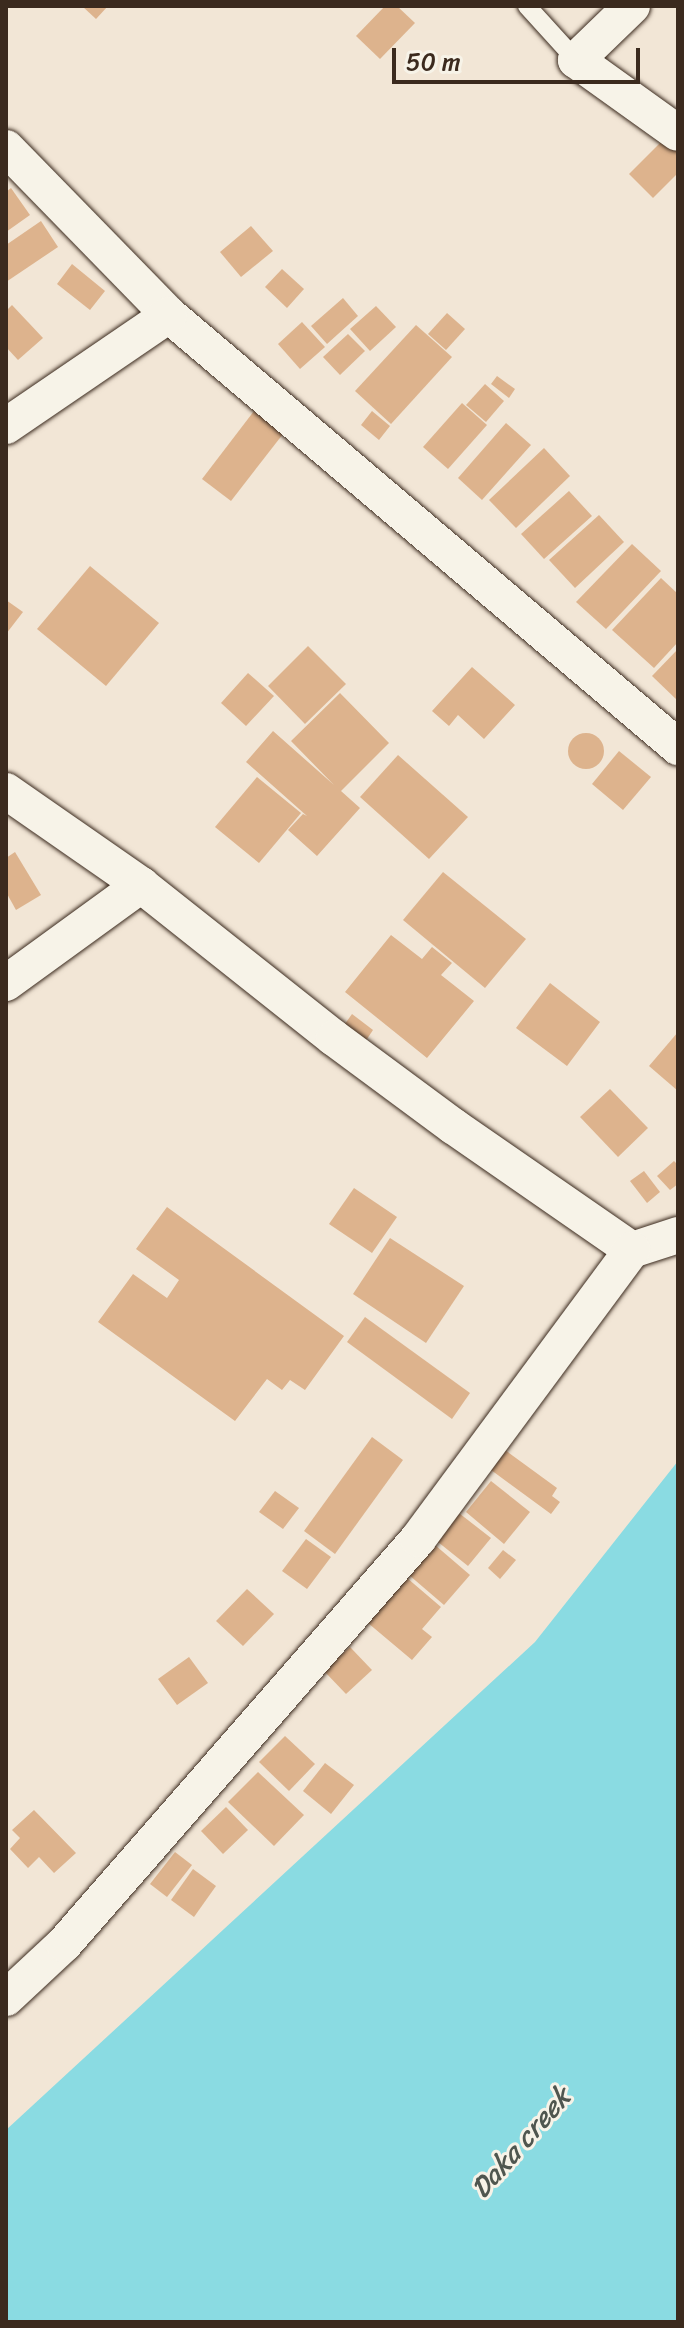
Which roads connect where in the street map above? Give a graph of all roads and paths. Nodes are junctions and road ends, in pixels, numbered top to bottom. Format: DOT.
graph roads {
  1 [pos="527,6"];
  2 [pos="632,6"];
  3 [pos="576,60"];
  4 [pos="678,133"];
  5 [pos="6,148"];
  6 [pos="169,315"];
  7 [pos="6,426"];
  8 [pos="678,747"];
  9 [pos="6,791"];
  10 [pos="141,885"];
  11 [pos="6,983"];
  12 [pos="678,1235"];
  13 [pos="632,1250"];
  14 [pos="6,1998"];
  1 -- 3 [label="lane"];
  2 -- 3 [label="street"];
  3 -- 4 [label="street"];
  5 -- 6 [label="street"];
  6 -- 7 [label="street"];
  6 -- 8 [label="street"];
  9 -- 10 [label="street"];
  10 -- 11 [label="street"];
  10 -- 13 [label="street"];
  12 -- 13 [label="street"];
  13 -- 14 [label="street"];
}
